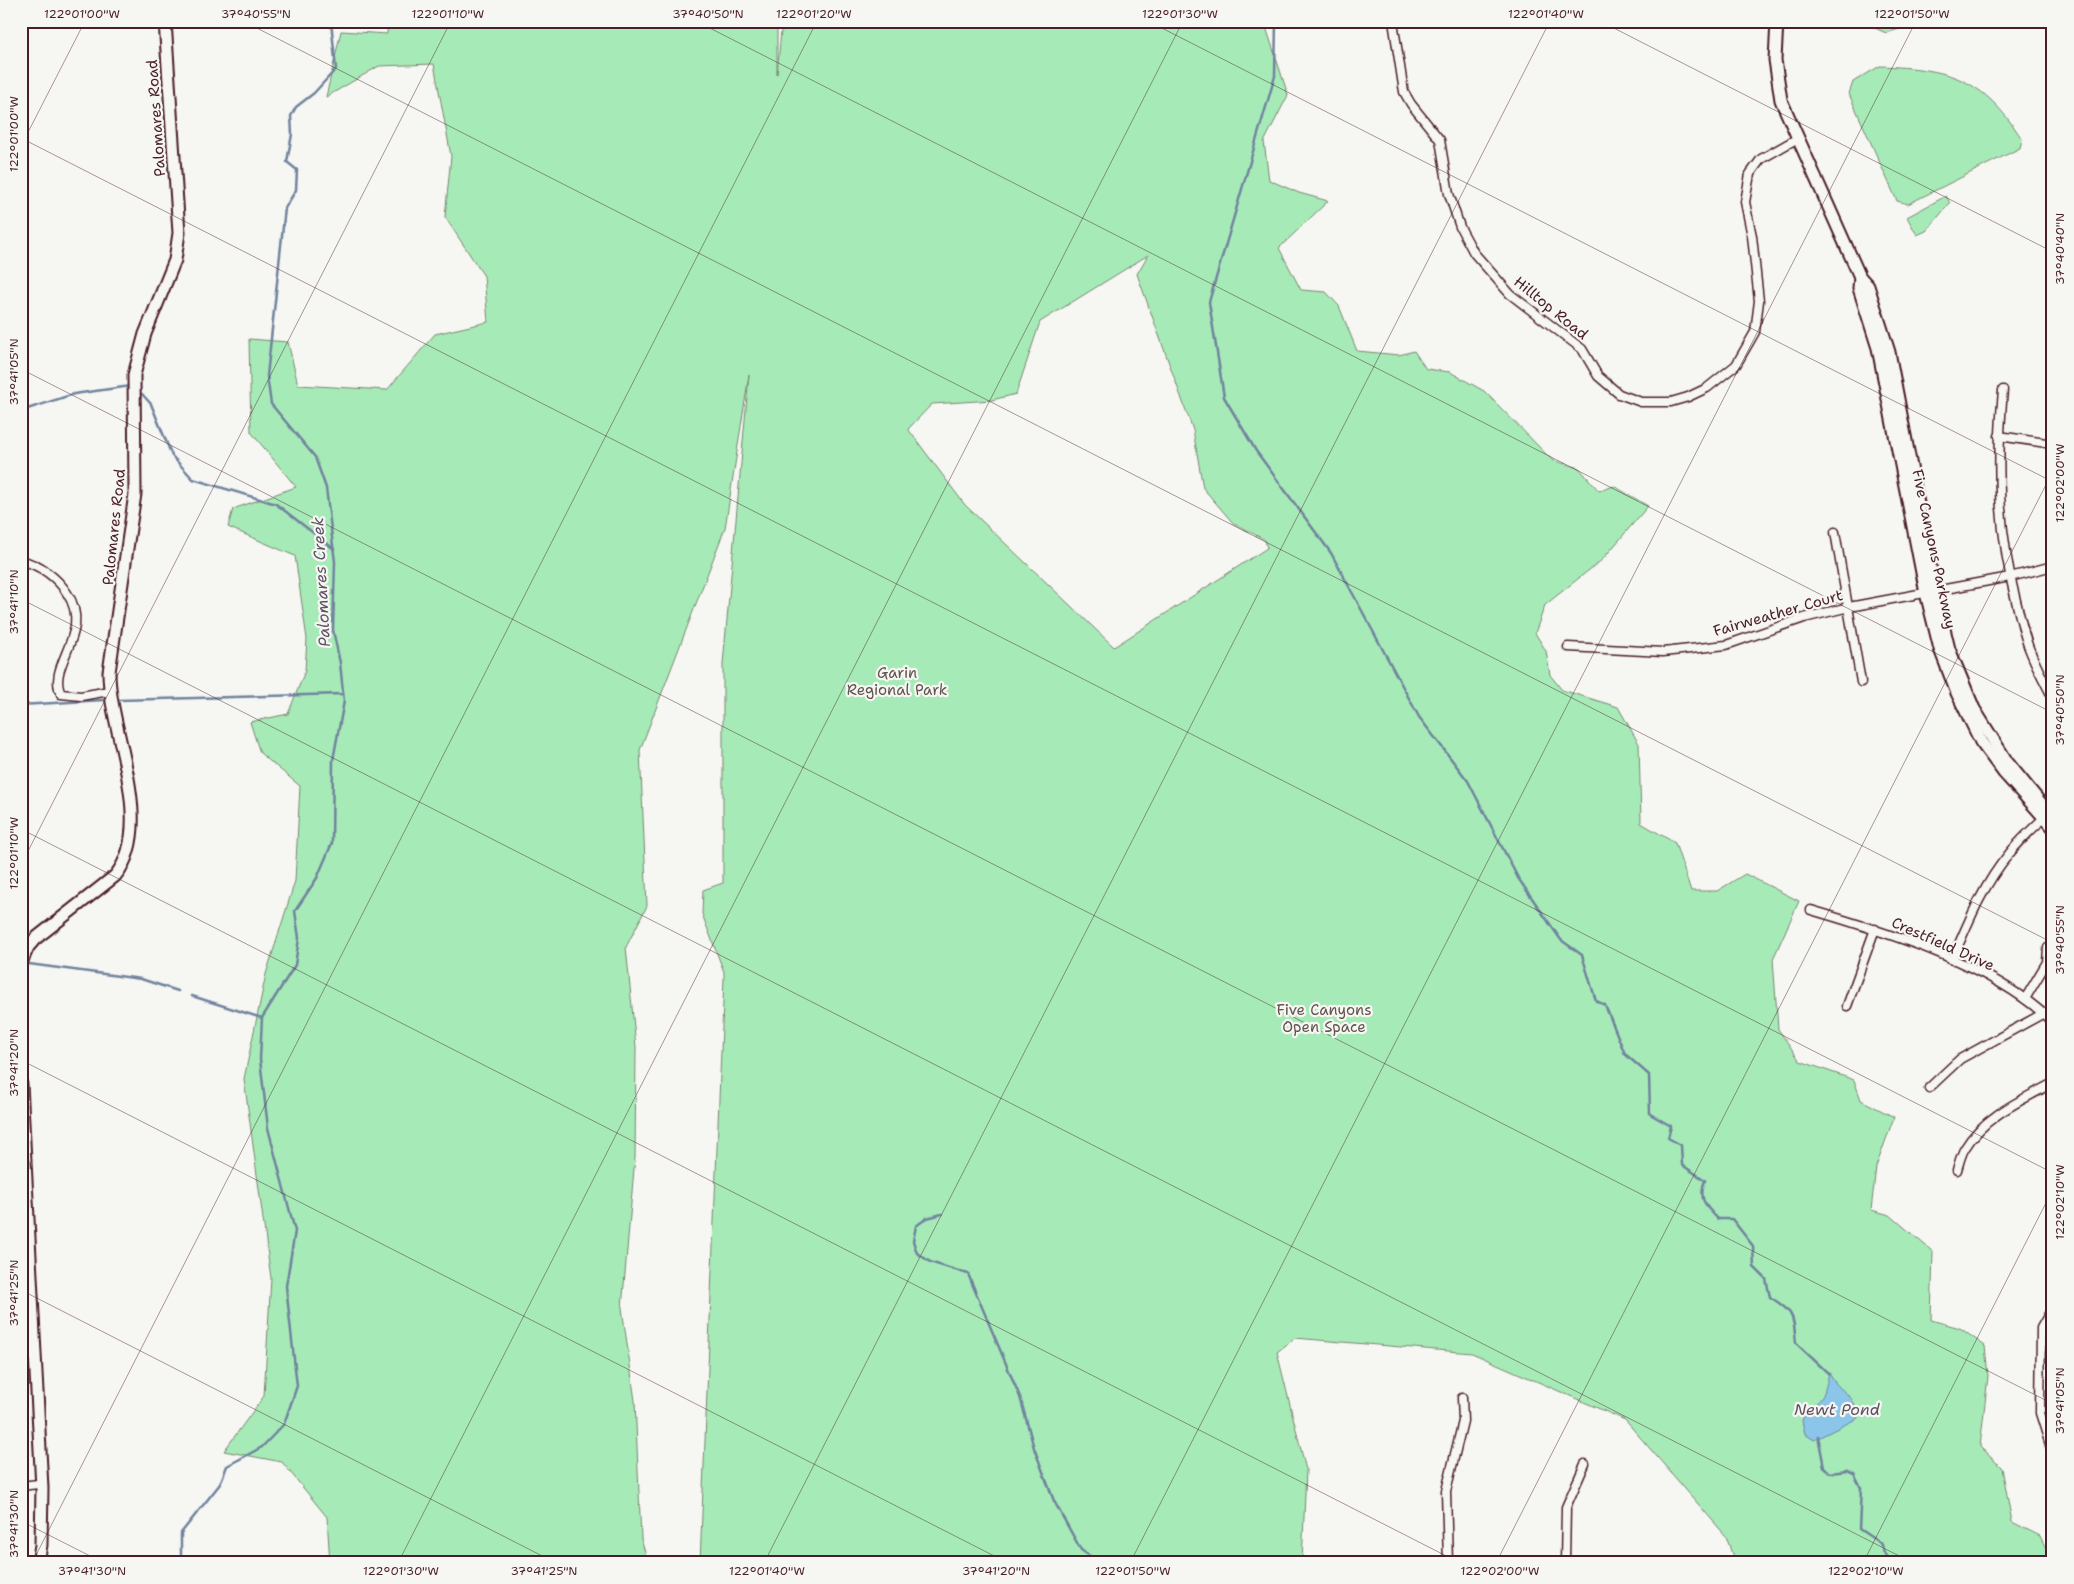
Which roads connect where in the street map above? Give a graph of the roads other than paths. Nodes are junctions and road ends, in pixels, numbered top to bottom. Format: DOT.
graph roads {
  1 [pos="164,21"];
  2 [pos="1393,21"];
  3 [pos="1777,21"];
  4 [pos="1798,138"];
  5 [pos="2003,390"];
  6 [pos="1999,436"];
  7 [pos="2053,444"];
  8 [pos="1835,532"];
  9 [pos="21,560"];
  10 [pos="2053,566"];
  11 [pos="2010,577"];
  12 [pos="1930,593"];
  13 [pos="1849,607"];
  14 [pos="1568,647"];
  15 [pos="1862,682"];
  16 [pos="109,691"];
  17 [pos="2053,698"];
  18 [pos="2048,817"];
  19 [pos="2053,827"];
  20 [pos="1811,910"];
  21 [pos="1875,929"];
  22 [pos="2048,948"];
  23 [pos="1952,960"];
  24 [pos="21,963"];
  25 [pos="2025,999"];
  26 [pos="1846,1006"];
  27 [pos="2044,1013"];
  28 [pos="2053,1023"];
  29 [pos="2053,1083"];
  30 [pos="21,1084"];
  31 [pos="1929,1088"];
  32 [pos="1957,1170"];
  33 [pos="2053,1306"];
  34 [pos="1462,1398"];
  35 [pos="2053,1454"];
  36 [pos="1585,1464"];
  37 [pos="21,1486"];
  38 [pos="42,1488"];
  39 [pos="38,1563"];
  40 [pos="1448,1563"];
  41 [pos="1565,1563"];
  1 -- 16 [label="street, Palomares Road"];
  2 -- 4 [label="street, Hilltop Road"];
  3 -- 4 [label="street, Five Canyons Parkway"];
  4 -- 12 [label="street, Five Canyons Parkway"];
  5 -- 6 [label="street"];
  6 -- 7 [label="street"];
  6 -- 11 [label="street"];
  8 -- 13 [label="street"];
  9 -- 16 [label="street"];
  10 -- 11 [label="street, Fairweather Court"];
  11 -- 12 [label="street, Fairweather Court"];
  11 -- 17 [label="street"];
  12 -- 13 [label="street, Fairweather Court"];
  12 -- 18 [label="street, Five Canyons Parkway"];
  13 -- 14 [label="street, Fairweather Court"];
  13 -- 15 [label="street"];
  16 -- 24 [label="street, Palomares Road"];
  18 -- 19 [label="street, Five Canyons Parkway"];
  18 -- 23 [label="street"];
  20 -- 21 [label="street, Crestfield Drive"];
  21 -- 23 [label="street, Crestfield Drive"];
  21 -- 26 [label="street"];
  22 -- 25 [label="street"];
  23 -- 25 [label="street, Crestfield Drive"];
  25 -- 27 [label="street, Crestfield Drive"];
  27 -- 28 [label="street, Crestfield Drive"];
  27 -- 31 [label="street"];
  29 -- 32 [label="street"];
  30 -- 38 [label="street"];
  33 -- 35 [label="street"];
  34 -- 40 [label="street"];
  36 -- 41 [label="street"];
  37 -- 38 [label="street"];
  38 -- 39 [label="street"];
}
